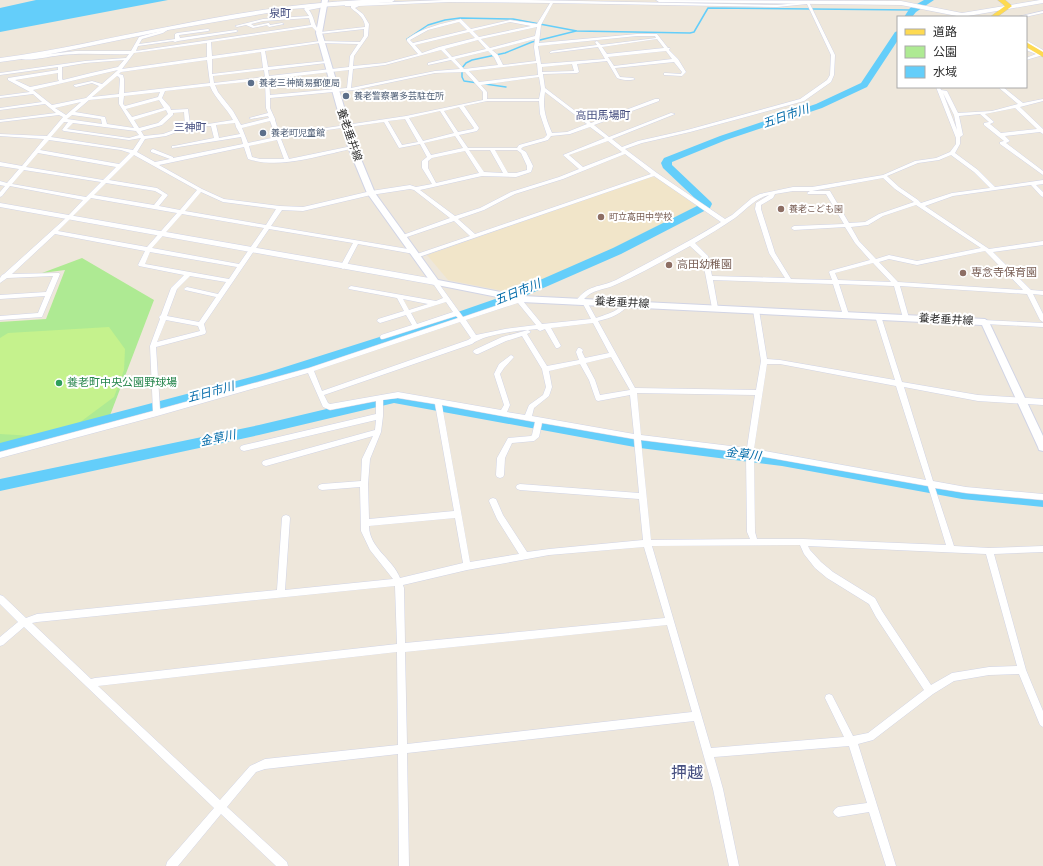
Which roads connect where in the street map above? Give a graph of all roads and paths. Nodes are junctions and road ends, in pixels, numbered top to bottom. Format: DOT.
graph roads {
  1 [pos="659,0"];
  2 [pos="1043,1"];
  3 [pos="552,2"];
  4 [pos="325,3"];
  5 [pos="391,3"];
  6 [pos="808,3"];
  7 [pos="1005,3"];
  8 [pos="361,5"];
  9 [pos="1043,12"];
  10 [pos="951,16"];
  11 [pos="994,16"];
  12 [pos="1024,16"];
  13 [pos="311,17"];
  14 [pos="206,22"];
  15 [pos="268,23"];
  16 [pos="282,24"];
  17 [pos="539,25"];
  18 [pos="313,26"];
  19 [pos="168,28"];
  20 [pos="366,28"];
  21 [pos="222,29"];
  22 [pos="236,29"];
  23 [pos="208,30"];
  24 [pos="470,30"];
  25 [pos="271,32"];
  26 [pos="319,34"];
  27 [pos="234,37"];
  28 [pos="537,37"];
  29 [pos="659,38"];
  30 [pos="176,39"];
  31 [pos="208,39"];
  32 [pos="478,39"];
  33 [pos="597,40"];
  34 [pos="320,42"];
  35 [pos="362,42"];
  36 [pos="1027,43"];
  37 [pos="412,44"];
  38 [pos="536,45"];
  39 [pos="548,45"];
  40 [pos="140,46"];
  41 [pos="175,46"];
  42 [pos="599,46"];
  43 [pos="442,48"];
  44 [pos="488,48"];
  45 [pos="1027,48"];
  46 [pos="668,49"];
  47 [pos="263,51"];
  48 [pos="132,52"];
  49 [pos="1042,53"];
  50 [pos="421,54"];
  51 [pos="21,58"];
  52 [pos="451,58"];
  53 [pos="606,58"];
  54 [pos="126,59"];
  55 [pos="210,59"];
  56 [pos="1027,59"];
  57 [pos="0,60"];
  58 [pos="676,60"];
  59 [pos="326,62"];
  60 [pos="574,63"];
  61 [pos="430,64"];
  62 [pos="538,64"];
  63 [pos="60,65"];
  64 [pos="501,66"];
  65 [pos="612,67"];
  66 [pos="265,68"];
  67 [pos="350,68"];
  68 [pos="465,70"];
  69 [pos="60,71"];
  70 [pos="119,71"];
  71 [pos="329,71"];
  72 [pos="0,74"];
  73 [pos="666,74"];
  74 [pos="211,75"];
  75 [pos="541,75"];
  76 [pos="267,78"];
  77 [pos="11,79"];
  78 [pos="633,79"];
  79 [pos="62,82"];
  80 [pos="212,84"];
  81 [pos="477,84"];
  82 [pos="76,86"];
  83 [pos="103,86"];
  84 [pos="1001,88"];
  85 [pos="349,89"];
  86 [pos="543,89"];
  87 [pos="938,89"];
  88 [pos="163,90"];
  89 [pos="334,90"];
  90 [pos="31,91"];
  91 [pos="122,95"];
  92 [pos="0,97"];
  93 [pos="268,97"];
  94 [pos="160,98"];
  95 [pos="88,99"];
  96 [pos="485,100"];
  97 [pos="541,100"];
  98 [pos="657,100"];
  99 [pos="1043,100"];
  100 [pos="46,103"];
  101 [pos="1022,105"];
  102 [pos="461,106"];
  103 [pos="1016,106"];
  104 [pos="51,107"];
  105 [pos="123,108"];
  106 [pos="0,109"];
  107 [pos="169,110"];
  108 [pos="441,110"];
  109 [pos="981,113"];
  110 [pos="60,114"];
  111 [pos="673,114"];
  112 [pos="956,115"];
  113 [pos="67,117"];
  114 [pos="272,117"];
  115 [pos="406,117"];
  116 [pos="251,118"];
  117 [pos="130,119"];
  118 [pos="385,120"];
  119 [pos="0,121"];
  120 [pos="236,121"];
  121 [pos="71,122"];
  122 [pos="589,124"];
  123 [pos="213,125"];
  124 [pos="344,125"];
  125 [pos="105,126"];
  126 [pos="188,127"];
  127 [pos="238,127"];
  128 [pos="138,130"];
  129 [pos="1042,132"];
  130 [pos="458,134"];
  131 [pos="0,135"];
  132 [pos="242,135"];
  133 [pos="550,135"];
  134 [pos="1000,135"];
  135 [pos="142,137"];
  136 [pos="47,138"];
  137 [pos="278,138"];
  138 [pos="958,138"];
  139 [pos="217,139"];
  140 [pos="608,139"];
  141 [pos="421,143"];
  142 [pos="246,144"];
  143 [pos="174,147"];
  144 [pos="352,147"];
  145 [pos="467,149"];
  146 [pos="492,149"];
  147 [pos="518,149"];
  148 [pos="624,150"];
  149 [pos="36,151"];
  150 [pos="153,151"];
  151 [pos="133,152"];
  152 [pos="952,153"];
  153 [pos="193,155"];
  154 [pos="430,157"];
  155 [pos="171,158"];
  156 [pos="160,160"];
  157 [pos="287,160"];
  158 [pos="0,164"];
  159 [pos="154,164"];
  160 [pos="119,166"];
  161 [pos="22,168"];
  162 [pos="582,169"];
  163 [pos="1043,173"];
  164 [pos="482,174"];
  165 [pos="506,174"];
  166 [pos="655,174"];
  167 [pos="884,176"];
  168 [pos="104,182"];
  169 [pos="1043,182"];
  170 [pos="0,183"];
  171 [pos="1033,184"];
  172 [pos="8,185"];
  173 [pos="435,185"];
  174 [pos="416,189"];
  175 [pos="994,189"];
  176 [pos="200,190"];
  177 [pos="781,191"];
  178 [pos="371,192"];
  179 [pos="773,192"];
  180 [pos="0,195"];
  181 [pos="1043,195"];
  182 [pos="89,198"];
  183 [pos="919,204"];
  184 [pos="0,205"];
  185 [pos="155,208"];
  186 [pos="280,208"];
  187 [pos="180,212"];
  188 [pos="69,218"];
  189 [pos="455,219"];
  190 [pos="725,222"];
  191 [pos="846,225"];
  192 [pos="266,228"];
  193 [pos="794,228"];
  194 [pos="53,232"];
  195 [pos="160,234"];
  196 [pos="474,236"];
  197 [pos="402,237"];
  198 [pos="356,243"];
  199 [pos="691,243"];
  200 [pos="1043,243"];
  201 [pos="148,250"];
  202 [pos="251,250"];
  203 [pos="987,250"];
  204 [pos="415,254"];
  205 [pos="875,261"];
  206 [pos="240,266"];
  207 [pos="343,267"];
  208 [pos="188,274"];
  209 [pos="3,276"];
  210 [pos="710,278"];
  211 [pos="789,280"];
  212 [pos="0,281"];
  213 [pos="230,281"];
  214 [pos="435,282"];
  215 [pos="836,282"];
  216 [pos="896,284"];
  217 [pos="351,288"];
  218 [pos="187,289"];
  219 [pos="1029,292"];
  220 [pos="1043,293"];
  221 [pos="49,294"];
  222 [pos="219,296"];
  223 [pos="0,297"];
  224 [pos="400,297"];
  225 [pos="447,299"];
  226 [pos="518,299"];
  227 [pos="582,301"];
  228 [pos="436,303"];
  229 [pos="627,303"];
  230 [pos="715,308"];
  231 [pos="756,310"];
  232 [pos="408,312"];
  233 [pos="457,313"];
  234 [pos="846,315"];
  235 [pos="878,316"];
  236 [pos="162,317"];
  237 [pos="0,318"];
  238 [pos="906,318"];
  239 [pos="463,320"];
  240 [pos="1043,320"];
  241 [pos="380,321"];
  242 [pos="594,321"];
  243 [pos="985,322"];
  244 [pos="201,324"];
  245 [pos="1043,325"];
  246 [pos="416,327"];
  247 [pos="544,327"];
  248 [pos="523,333"];
  249 [pos="383,337"];
  250 [pos="475,338"];
  251 [pos="153,346"];
  252 [pos="558,346"];
  253 [pos="580,350"];
  254 [pos="476,352"];
  255 [pos="612,354"];
  256 [pos="511,357"];
  257 [pos="582,361"];
  258 [pos="764,361"];
  259 [pos="545,369"];
  260 [pos="310,370"];
  261 [pos="900,385"];
  262 [pos="633,391"];
  263 [pos="759,393"];
  264 [pos="320,394"];
  265 [pos="379,401"];
  266 [pos="1021,401"];
  267 [pos="438,402"];
  268 [pos="1043,402"];
  269 [pos="157,413"];
  270 [pos="503,414"];
  271 [pos="380,416"];
  272 [pos="528,418"];
  273 [pos="539,423"];
  274 [pos="378,432"];
  275 [pos="636,437"];
  276 [pos="1043,447"];
  277 [pos="244,448"];
  278 [pos="750,451"];
  279 [pos="0,455"];
  280 [pos="266,463"];
  281 [pos="500,475"];
  282 [pos="930,483"];
  283 [pos="364,484"];
  284 [pos="322,487"];
  285 [pos="520,488"];
  286 [pos="642,496"];
  287 [pos="1043,497"];
  288 [pos="493,501"];
  289 [pos="458,514"];
  290 [pos="286,518"];
  291 [pos="364,523"];
  292 [pos="803,542"];
  293 [pos="755,543"];
  294 [pos="647,544"];
  295 [pos="951,549"];
  296 [pos="1043,549"];
  297 [pos="989,551"];
  298 [pos="525,556"];
  299 [pos="467,566"];
  300 [pos="399,582"];
  301 [pos="281,594"];
  302 [pos="0,599"];
  303 [pos="670,621"];
  304 [pos="24,622"];
  305 [pos="0,642"];
  306 [pos="400,648"];
  307 [pos="1022,670"];
  308 [pos="91,684"];
  309 [pos="930,691"];
  310 [pos="829,698"];
  311 [pos="698,716"];
  312 [pos="1043,722"];
  313 [pos="852,741"];
  314 [pos="402,749"];
  315 [pos="708,753"];
  316 [pos="873,807"];
  317 [pos="220,808"];
  318 [pos="838,812"];
  319 [pos="170,866"];
  320 [pos="283,866"];
  321 [pos="404,866"];
  322 [pos="734,866"];
  323 [pos="889,866"];
  1 -- 6 [label="street"];
  2 -- 7 [label="street"];
  3 -- 6 [label="street"];
  3 -- 8 [label="street"];
  3 -- 17 [label="street"];
  4 -- 5 [label="street"];
  4 -- 8 [label="street"];
  4 -- 13 [label="street"];
  4 -- 14 [label="street"];
  4 -- 26 [label="main road, 養老垂井線"];
  5 -- 8 [label="street"];
  6 -- 10 [label="street"];
  6 -- 148 [label="street"];
  7 -- 10 [label="street"];
  7 -- 11 [label="main road"];
  8 -- 20 [label="street"];
  9 -- 12 [label="street"];
  13 -- 15 [label="street"];
  13 -- 18 [label="street"];
  14 -- 19 [label="street"];
  14 -- 23 [label="street"];
  15 -- 16 [label="street"];
  15 -- 22 [label="street"];
  15 -- 25 [label="street"];
  17 -- 24 [label="street"];
  17 -- 28 [label="street"];
  17 -- 32 [label="street"];
  18 -- 25 [label="street"];
  18 -- 26 [label="street"];
  19 -- 48 [label="street"];
  19 -- 51 [label="street"];
  20 -- 26 [label="street"];
  20 -- 35 [label="street"];
  21 -- 22 [label="street"];
  22 -- 27 [label="street"];
  22 -- 31 [label="street"];
  23 -- 30 [label="street"];
  23 -- 31 [label="street"];
  24 -- 32 [label="street"];
  24 -- 37 [label="street"];
  24 -- 37 [label="street"];
  25 -- 27 [label="street"];
  26 -- 34 [label="main road, 養老垂井線"];
  27 -- 31 [label="street"];
  28 -- 38 [label="street"];
  28 -- 44 [label="street"];
  29 -- 33 [label="street"];
  29 -- 42 [label="street"];
  29 -- 46 [label="street"];
  30 -- 31 [label="street"];
  30 -- 40 [label="street"];
  30 -- 41 [label="street"];
  31 -- 41 [label="street"];
  31 -- 55 [label="street"];
  32 -- 43 [label="street"];
  32 -- 44 [label="street"];
  33 -- 39 [label="street"];
  33 -- 42 [label="street"];
  34 -- 35 [label="street"];
  34 -- 47 [label="street"];
  34 -- 59 [label="main road, 養老垂井線"];
  35 -- 67 [label="street"];
  36 -- 49 [label="main road"];
  37 -- 50 [label="street"];
  38 -- 39 [label="street"];
  38 -- 62 [label="street"];
  39 -- 42 [label="street"];
  41 -- 48 [label="street"];
  42 -- 53 [label="street"];
  43 -- 50 [label="street"];
  43 -- 52 [label="street"];
  44 -- 52 [label="street"];
  44 -- 64 [label="street"];
  45 -- 49 [label="street"];
  46 -- 53 [label="street"];
  46 -- 58 [label="street"];
  47 -- 55 [label="street"];
  47 -- 66 [label="street"];
  48 -- 51 [label="street"];
  48 -- 54 [label="street"];
  49 -- 56 [label="street"];
  50 -- 67 [label="street"];
  51 -- 57 [label="street"];
  52 -- 61 [label="street"];
  52 -- 68 [label="street"];
  53 -- 60 [label="street"];
  53 -- 65 [label="street"];
  54 -- 63 [label="street"];
  54 -- 70 [label="street"];
  55 -- 70 [label="street"];
  55 -- 74 [label="street"];
  58 -- 65 [label="street"];
  58 -- 73 [label="street"];
  59 -- 66 [label="street"];
  59 -- 71 [label="main road, 養老垂井線"];
  60 -- 62 [label="street"];
  60 -- 75 [label="street"];
  62 -- 64 [label="street"];
  62 -- 75 [label="street"];
  63 -- 69 [label="street"];
  63 -- 72 [label="street"];
  64 -- 68 [label="street"];
  65 -- 78 [label="street"];
  66 -- 74 [label="street"];
  66 -- 76 [label="street"];
  67 -- 71 [label="street"];
  67 -- 85 [label="street"];
  68 -- 81 [label="street"];
  68 -- 85 [label="street"];
  69 -- 77 [label="street"];
  69 -- 79 [label="street"];
  70 -- 79 [label="street"];
  70 -- 83 [label="street"];
  70 -- 91 [label="street"];
  71 -- 76 [label="street"];
  71 -- 89 [label="main road, 養老垂井線"];
  72 -- 77 [label="street"];
  74 -- 80 [label="street"];
  75 -- 81 [label="street"];
  75 -- 86 [label="street"];
  76 -- 80 [label="street"];
  76 -- 93 [label="street"];
  77 -- 90 [label="street"];
  79 -- 90 [label="street"];
  80 -- 88 [label="street"];
  80 -- 120 [label="street"];
  81 -- 96 [label="street"];
  82 -- 83 [label="street"];
  83 -- 95 [label="street"];
  84 -- 101 [label="street"];
  85 -- 89 [label="street"];
  86 -- 97 [label="street"];
  86 -- 122 [label="street"];
  87 -- 112 [label="street"];
  87 -- 138 [label="street"];
  88 -- 91 [label="street"];
  88 -- 94 [label="street"];
  89 -- 93 [label="street"];
  89 -- 124 [label="main road, 養老垂井線"];
  90 -- 92 [label="street"];
  90 -- 100 [label="street"];
  91 -- 95 [label="street"];
  91 -- 105 [label="street"];
  93 -- 114 [label="street"];
  94 -- 105 [label="street"];
  94 -- 107 [label="street"];
  95 -- 104 [label="street"];
  95 -- 113 [label="street"];
  96 -- 97 [label="street"];
  96 -- 102 [label="street"];
  97 -- 133 [label="street"];
  98 -- 122 [label="street"];
  99 -- 101 [label="street"];
  100 -- 104 [label="street"];
  100 -- 106 [label="street"];
  101 -- 103 [label="street"];
  102 -- 108 [label="street"];
  102 -- 130 [label="street"];
  103 -- 109 [label="street"];
  103 -- 129 [label="street"];
  104 -- 110 [label="street"];
  105 -- 117 [label="street"];
  107 -- 117 [label="street"];
  107 -- 126 [label="street"];
  107 -- 128 [label="street"];
  108 -- 115 [label="street"];
  108 -- 130 [label="street"];
  109 -- 112 [label="street"];
  109 -- 134 [label="street"];
  110 -- 113 [label="street"];
  110 -- 119 [label="street"];
  111 -- 140 [label="street"];
  112 -- 138 [label="street"];
  113 -- 121 [label="street"];
  113 -- 125 [label="street"];
  113 -- 136 [label="street"];
  114 -- 116 [label="street"];
  114 -- 127 [label="street"];
  114 -- 137 [label="street"];
  115 -- 118 [label="street"];
  115 -- 141 [label="street"];
  117 -- 128 [label="street"];
  118 -- 124 [label="street"];
  118 -- 141 [label="street"];
  120 -- 123 [label="street"];
  120 -- 127 [label="street"];
  121 -- 125 [label="street"];
  121 -- 135 [label="street"];
  122 -- 133 [label="street"];
  122 -- 140 [label="street"];
  123 -- 126 [label="street"];
  123 -- 139 [label="street"];
  124 -- 137 [label="street"];
  124 -- 144 [label="main road, 養老垂井線"];
  125 -- 128 [label="street"];
  126 -- 135 [label="street"];
  127 -- 132 [label="street"];
  128 -- 135 [label="street"];
  129 -- 134 [label="street"];
  130 -- 141 [label="street"];
  130 -- 145 [label="street"];
  131 -- 136 [label="street"];
  132 -- 139 [label="street"];
  132 -- 142 [label="street"];
  133 -- 147 [label="street"];
  134 -- 163 [label="street"];
  135 -- 151 [label="street"];
  136 -- 149 [label="street"];
  136 -- 151 [label="street"];
  137 -- 142 [label="street"];
  137 -- 157 [label="street"];
  138 -- 152 [label="street"];
  139 -- 143 [label="street"];
  140 -- 148 [label="street"];
  140 -- 162 [label="street"];
  141 -- 154 [label="street"];
  142 -- 153 [label="street"];
  142 -- 157 [label="street"];
  144 -- 157 [label="street"];
  144 -- 178 [label="main road, 養老垂井線"];
  145 -- 146 [label="street"];
  145 -- 154 [label="street"];
  145 -- 164 [label="street"];
  146 -- 147 [label="street"];
  146 -- 165 [label="street"];
  147 -- 165 [label="street"];
  148 -- 162 [label="street"];
  148 -- 166 [label="street"];
  149 -- 160 [label="street"];
  149 -- 161 [label="street"];
  150 -- 155 [label="street"];
  151 -- 159 [label="street"];
  151 -- 160 [label="street"];
  152 -- 167 [label="street"];
  152 -- 175 [label="street"];
  153 -- 155 [label="street"];
  153 -- 159 [label="street"];
  154 -- 173 [label="street"];
  155 -- 156 [label="street"];
  158 -- 161 [label="street"];
  159 -- 176 [label="street"];
  160 -- 168 [label="street"];
  161 -- 168 [label="street"];
  161 -- 172 [label="street"];
  162 -- 189 [label="street"];
  164 -- 165 [label="street"];
  164 -- 173 [label="street"];
  166 -- 190 [label="street"];
  166 -- 196 [label="street"];
  167 -- 177 [label="street"];
  167 -- 183 [label="street"];
  168 -- 182 [label="street"];
  168 -- 185 [label="street"];
  169 -- 171 [label="street"];
  170 -- 172 [label="street"];
  171 -- 175 [label="street"];
  171 -- 181 [label="street"];
  172 -- 180 [label="street"];
  172 -- 182 [label="street"];
  173 -- 174 [label="street"];
  174 -- 178 [label="street"];
  174 -- 189 [label="street"];
  175 -- 183 [label="street"];
  176 -- 186 [label="street"];
  176 -- 187 [label="street"];
  177 -- 179 [label="street"];
  177 -- 191 [label="street"];
  178 -- 186 [label="street"];
  178 -- 197 [label="main road, 養老垂井線"];
  179 -- 190 [label="street"];
  179 -- 211 [label="street"];
  182 -- 185 [label="street"];
  182 -- 188 [label="street"];
  183 -- 191 [label="street"];
  183 -- 203 [label="street"];
  184 -- 188 [label="street"];
  185 -- 187 [label="street"];
  186 -- 192 [label="street"];
  187 -- 192 [label="street"];
  187 -- 195 [label="street"];
  188 -- 194 [label="street"];
  188 -- 195 [label="street"];
  189 -- 196 [label="street"];
  189 -- 197 [label="street"];
  190 -- 199 [label="street"];
  191 -- 193 [label="street"];
  191 -- 205 [label="street"];
  192 -- 198 [label="street"];
  192 -- 202 [label="street"];
  194 -- 201 [label="street"];
  194 -- 209 [label="street"];
  195 -- 201 [label="street"];
  195 -- 202 [label="street"];
  196 -- 204 [label="street"];
  197 -- 204 [label="main road, 養老垂井線"];
  198 -- 204 [label="street"];
  198 -- 207 [label="street"];
  199 -- 210 [label="street"];
  199 -- 227 [label="street"];
  200 -- 203 [label="street"];
  201 -- 206 [label="street"];
  201 -- 208 [label="street"];
  202 -- 206 [label="street"];
  202 -- 207 [label="street"];
  203 -- 205 [label="street"];
  203 -- 219 [label="street"];
  204 -- 214 [label="main road, 養老垂井線"];
  205 -- 215 [label="street"];
  205 -- 216 [label="street"];
  206 -- 213 [label="street"];
  207 -- 214 [label="street"];
  208 -- 213 [label="street"];
  208 -- 236 [label="street"];
  209 -- 212 [label="street"];
  209 -- 221 [label="street"];
  210 -- 211 [label="street"];
  210 -- 230 [label="street"];
  211 -- 215 [label="street"];
  213 -- 222 [label="street"];
  214 -- 225 [label="street"];
  214 -- 226 [label="main road, 養老垂井線"];
  215 -- 216 [label="street"];
  215 -- 234 [label="street"];
  216 -- 219 [label="street"];
  216 -- 238 [label="street"];
  217 -- 224 [label="street"];
  218 -- 222 [label="street"];
  219 -- 220 [label="street"];
  219 -- 240 [label="street"];
  221 -- 223 [label="street"];
  221 -- 237 [label="street"];
  222 -- 244 [label="street"];
  224 -- 228 [label="street"];
  224 -- 232 [label="street"];
  225 -- 228 [label="street"];
  225 -- 233 [label="street"];
  226 -- 227 [label="main road, 養老垂井線"];
  226 -- 239 [label="street"];
  226 -- 247 [label="street"];
  227 -- 229 [label="main road, 養老垂井線"];
  227 -- 242 [label="street"];
  228 -- 232 [label="street"];
  229 -- 230 [label="main road, 養老垂井線"];
  229 -- 242 [label="street"];
  230 -- 231 [label="main road, 養老垂井線"];
  231 -- 234 [label="main road, 養老垂井線"];
  231 -- 258 [label="street"];
  232 -- 241 [label="street"];
  232 -- 246 [label="street"];
  233 -- 239 [label="street"];
  233 -- 246 [label="street"];
  234 -- 235 [label="main road, 養老垂井線"];
  235 -- 238 [label="main road, 養老垂井線"];
  235 -- 261 [label="street"];
  236 -- 244 [label="street"];
  236 -- 251 [label="street"];
  238 -- 243 [label="main road, 養老垂井線"];
  239 -- 250 [label="street"];
  239 -- 260 [label="street"];
  242 -- 247 [label="street"];
  242 -- 255 [label="street"];
  243 -- 245 [label="street"];
  243 -- 266 [label="main road, 養老垂井線"];
  244 -- 251 [label="street"];
  246 -- 249 [label="street"];
  247 -- 248 [label="street"];
  247 -- 250 [label="street"];
  247 -- 252 [label="street"];
  248 -- 254 [label="street"];
  248 -- 259 [label="street"];
  250 -- 264 [label="street"];
  251 -- 269 [label="street"];
  253 -- 257 [label="street"];
  255 -- 257 [label="street"];
  255 -- 262 [label="street"];
  256 -- 270 [label="street"];
  257 -- 259 [label="street"];
  257 -- 262 [label="street"];
  258 -- 261 [label="street"];
  258 -- 263 [label="street"];
  259 -- 272 [label="street"];
  260 -- 264 [label="street"];
  260 -- 269 [label="street"];
  261 -- 266 [label="street"];
  261 -- 282 [label="street"];
  262 -- 263 [label="street"];
  262 -- 275 [label="street"];
  263 -- 278 [label="street"];
  264 -- 265 [label="street"];
  265 -- 267 [label="street"];
  265 -- 271 [label="street"];
  266 -- 268 [label="street"];
  266 -- 276 [label="main road, 養老垂井線"];
  267 -- 270 [label="street"];
  267 -- 289 [label="street"];
  269 -- 279 [label="street"];
  270 -- 272 [label="street"];
  271 -- 274 [label="street"];
  271 -- 277 [label="street"];
  272 -- 273 [label="street"];
  273 -- 275 [label="street"];
  273 -- 281 [label="street"];
  274 -- 280 [label="street"];
  274 -- 283 [label="street"];
  275 -- 278 [label="street"];
  275 -- 286 [label="street"];
  278 -- 282 [label="street"];
  278 -- 293 [label="street"];
  282 -- 287 [label="street"];
  282 -- 295 [label="street"];
  283 -- 284 [label="street"];
  283 -- 291 [label="street"];
  285 -- 286 [label="street"];
  286 -- 294 [label="street"];
  288 -- 298 [label="street"];
  289 -- 291 [label="street"];
  289 -- 299 [label="street"];
  290 -- 301 [label="street"];
  291 -- 300 [label="street"];
  292 -- 293 [label="street"];
  292 -- 295 [label="street"];
  292 -- 309 [label="street"];
  293 -- 294 [label="street"];
  294 -- 298 [label="street"];
  294 -- 303 [label="street"];
  295 -- 297 [label="street"];
  296 -- 297 [label="street"];
  297 -- 307 [label="street"];
  298 -- 299 [label="street"];
  299 -- 300 [label="street"];
  300 -- 301 [label="street"];
  300 -- 306 [label="street"];
  301 -- 304 [label="street"];
  302 -- 304 [label="street"];
  303 -- 306 [label="street"];
  303 -- 311 [label="street"];
  304 -- 305 [label="street"];
  304 -- 308 [label="street"];
  306 -- 308 [label="street"];
  306 -- 314 [label="street"];
  307 -- 309 [label="street"];
  307 -- 312 [label="street"];
  308 -- 317 [label="street"];
  309 -- 313 [label="street"];
  310 -- 313 [label="street"];
  311 -- 314 [label="street"];
  311 -- 315 [label="street"];
  313 -- 315 [label="street"];
  313 -- 316 [label="street"];
  314 -- 317 [label="street"];
  314 -- 321 [label="street"];
  315 -- 322 [label="street"];
  316 -- 318 [label="street"];
  316 -- 323 [label="street"];
  317 -- 319 [label="street"];
  317 -- 320 [label="street"];
}
